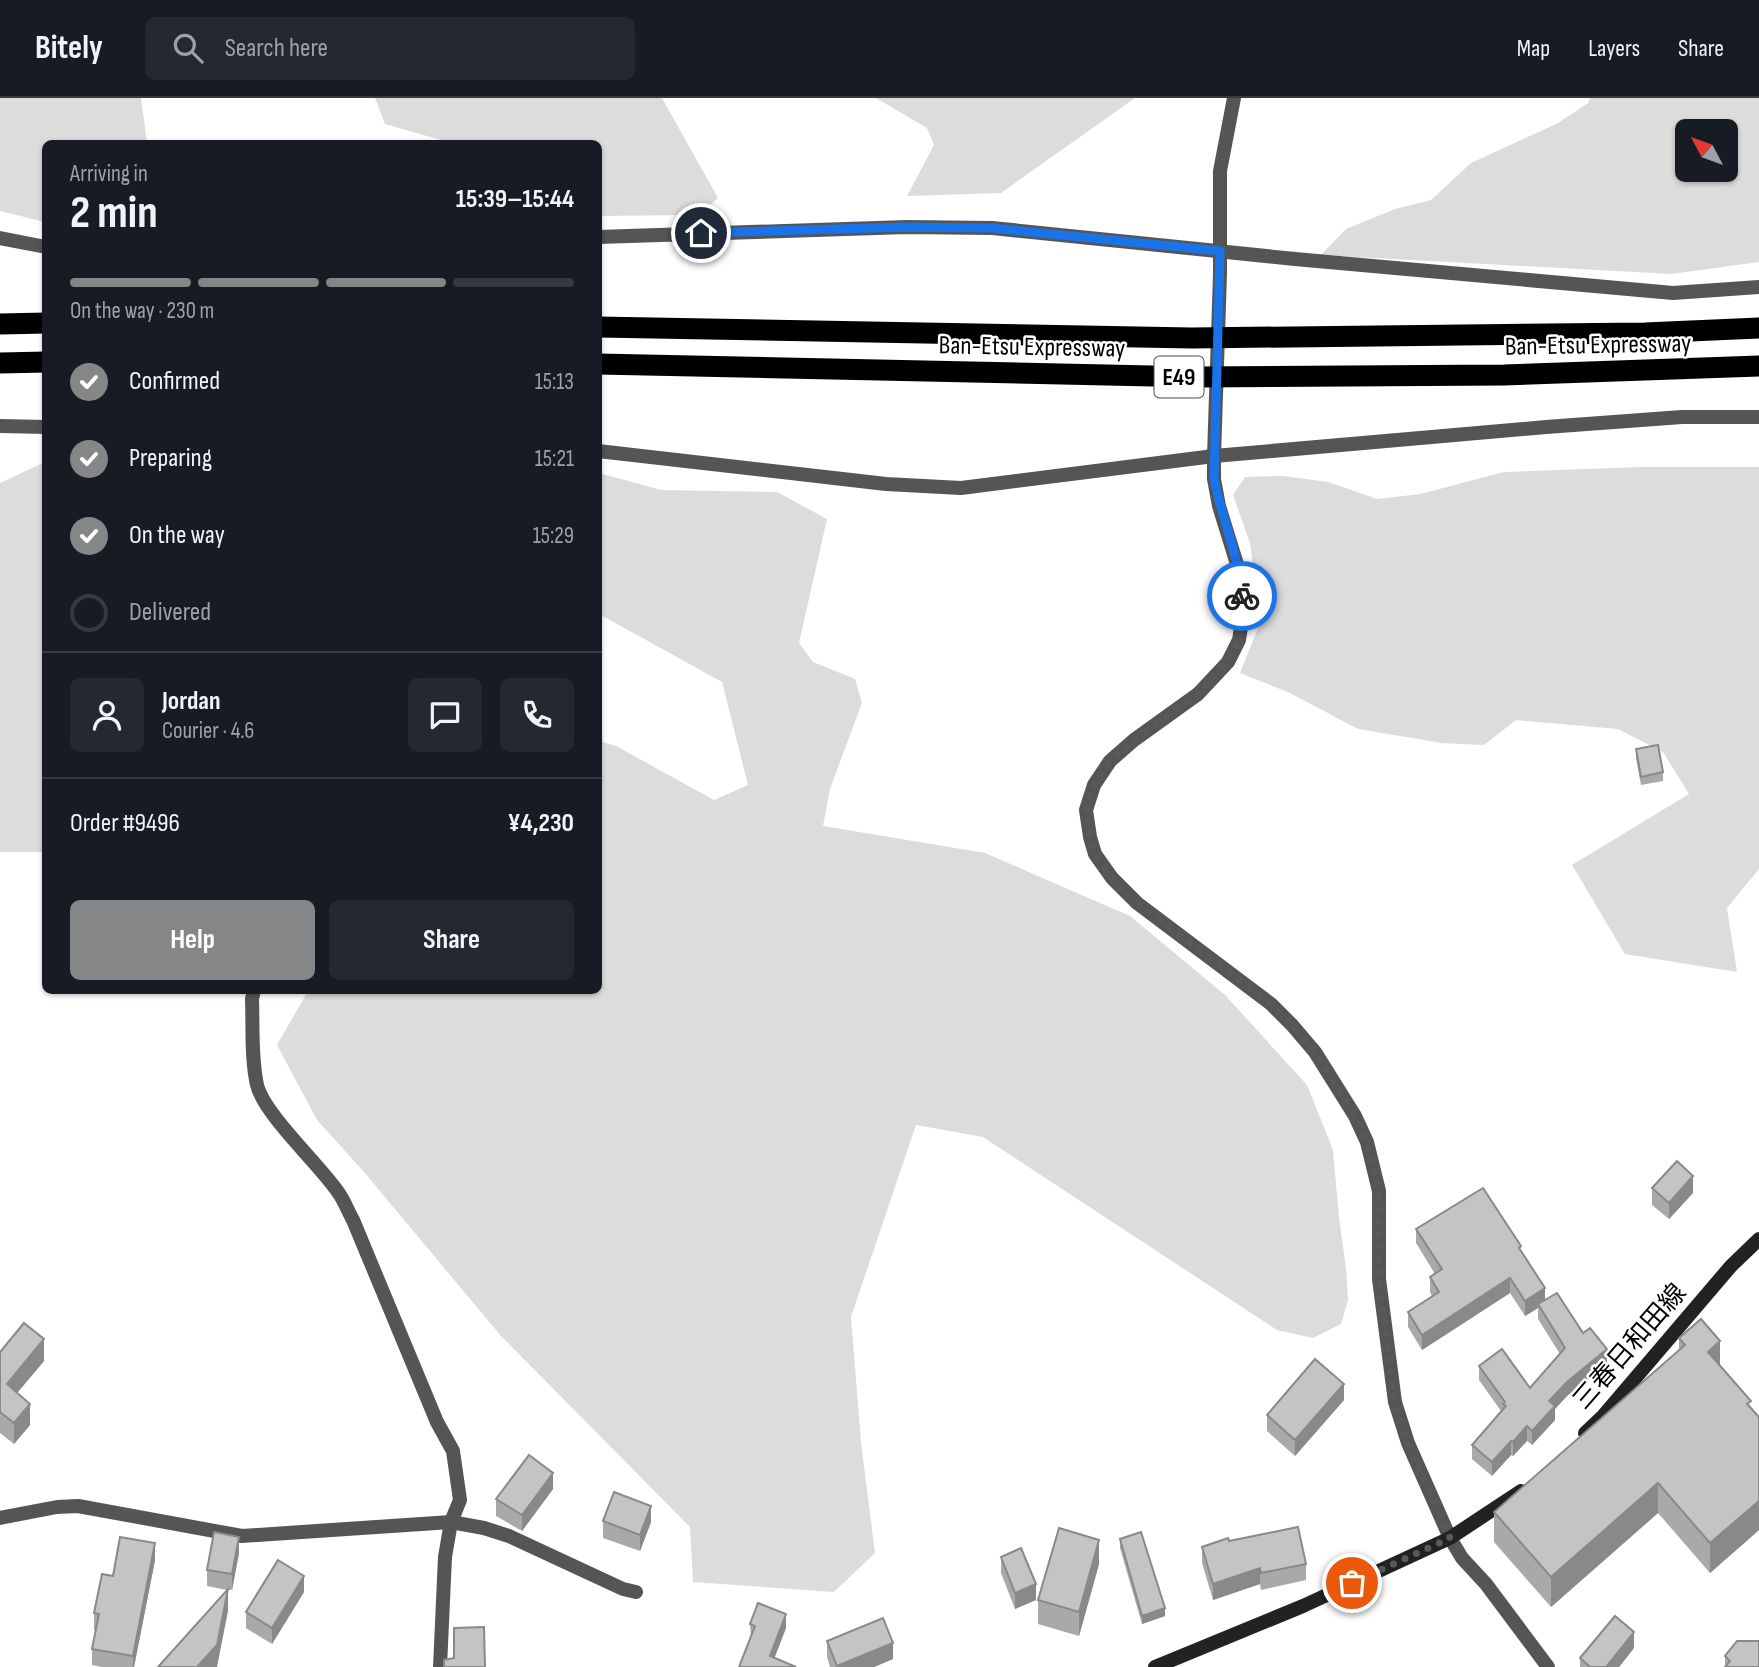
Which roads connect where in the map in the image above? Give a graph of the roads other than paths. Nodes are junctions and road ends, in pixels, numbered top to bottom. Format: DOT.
graph roads {
  1 [pos="1234,98"];
  2 [pos="602,236"];
  3 [pos="0,238"];
  4 [pos="42,246"];
  5 [pos="1220,251"];
  6 [pos="1759,287"];
  7 [pos="42,323"];
  8 [pos="0,324"];
  9 [pos="602,327"];
  10 [pos="1759,328"];
  11 [pos="42,362"];
  12 [pos="0,363"];
  13 [pos="602,365"];
  14 [pos="1759,366"];
  15 [pos="1759,417"];
  16 [pos="0,426"];
  17 [pos="42,427"];
  18 [pos="602,451"];
  19 [pos="1214,456"];
  20 [pos="253,994"];
  21 [pos="1759,1239"];
  22 [pos="1574,1442"];
  23 [pos="1536,1477"];
  24 [pos="0,1518"];
  25 [pos="451,1522"];
  26 [pos="1450,1538"];
  27 [pos="636,1592"];
  28 [pos="440,1667"];
  29 [pos="1155,1667"];
  30 [pos="1548,1667"];
  1 -- 5 [label="street"];
  2 -- 5 [label="street"];
  3 -- 4 [label="street"];
  5 -- 6 [label="street"];
  5 -- 19 [label="street"];
  7 -- 8 [label="highway"];
  9 -- 10 [label="highway, Ban-Etsu Expressway / E49"];
  11 -- 12 [label="highway"];
  13 -- 14 [label="highway, Ban-Etsu Expressway / E49"];
  15 -- 19 [label="street"];
  16 -- 17 [label="street"];
  18 -- 19 [label="street"];
  19 -- 26 [label="street"];
  20 -- 25 [label="street"];
  21 -- 22 [label="main road, 三春日和田線"];
  23 -- 26 [label="main road"];
  24 -- 25 [label="street"];
  25 -- 27 [label="street"];
  25 -- 28 [label="street"];
  26 -- 29 [label="main road"];
  26 -- 30 [label="street"];
}
